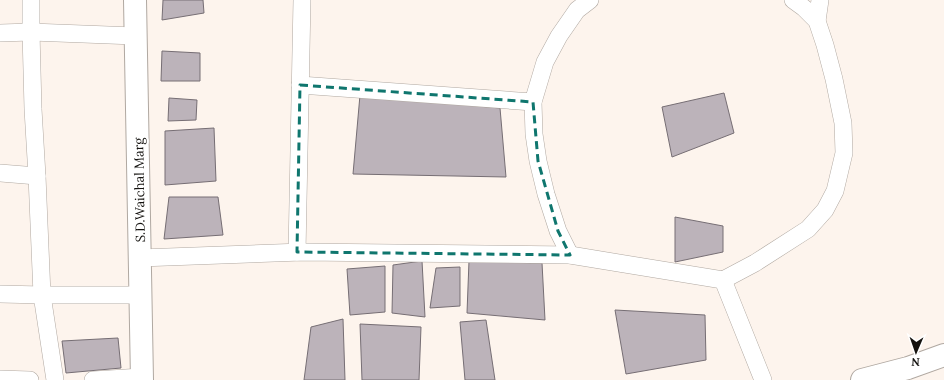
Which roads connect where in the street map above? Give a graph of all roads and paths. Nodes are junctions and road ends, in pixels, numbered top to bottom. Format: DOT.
graph roads {
  1 [pos="31,0"];
  2 [pos="135,0"];
  3 [pos="302,0"];
  4 [pos="590,0"];
  5 [pos="793,0"];
  6 [pos="820,0"];
  7 [pos="816,21"];
  8 [pos="31,32"];
  9 [pos="0,33"];
  10 [pos="136,36"];
  11 [pos="300,85"];
  12 [pos="533,102"];
  13 [pos="0,173"];
  14 [pos="38,176"];
  15 [pos="297,252"];
  16 [pos="570,255"];
  17 [pos="140,258"];
  18 [pos="723,280"];
  19 [pos="0,294"];
  20 [pos="42,295"];
  21 [pos="140,295"];
  22 [pos="944,355"];
  23 [pos="944,366"];
  24 [pos="0,379"];
  25 [pos="142,379"];
  26 [pos="30,380"];
  27 [pos="55,380"];
  28 [pos="93,380"];
  29 [pos="763,380"];
  30 [pos="862,380"];
  31 [pos="903,380"];
  1 -- 8 [label="street"];
  2 -- 10 [label="main road, S.D.Waichal Marg"];
  3 -- 11 [label="street"];
  4 -- 12 [label="street"];
  5 -- 7 [label="street"];
  6 -- 7 [label="street"];
  7 -- 18 [label="street"];
  8 -- 9 [label="street"];
  8 -- 10 [label="street"];
  8 -- 14 [label="street"];
  10 -- 17 [label="main road, S.D.Waichal Marg"];
  11 -- 12 [label="street"];
  11 -- 15 [label="street"];
  12 -- 16 [label="street"];
  13 -- 14 [label="street"];
  14 -- 20 [label="street"];
  15 -- 16 [label="street"];
  15 -- 17 [label="street"];
  16 -- 18 [label="street"];
  17 -- 21 [label="main road, S.D.Waichal Marg"];
  18 -- 29 [label="street"];
  19 -- 20 [label="street"];
  20 -- 21 [label="street"];
  20 -- 27 [label="street"];
  21 -- 25 [label="main road, S.D.Waichal Marg"];
  22 -- 30 [label="main road"];
  23 -- 31 [label="main road"];
  24 -- 26 [label="street"];
  25 -- 28 [label="street"];
}
